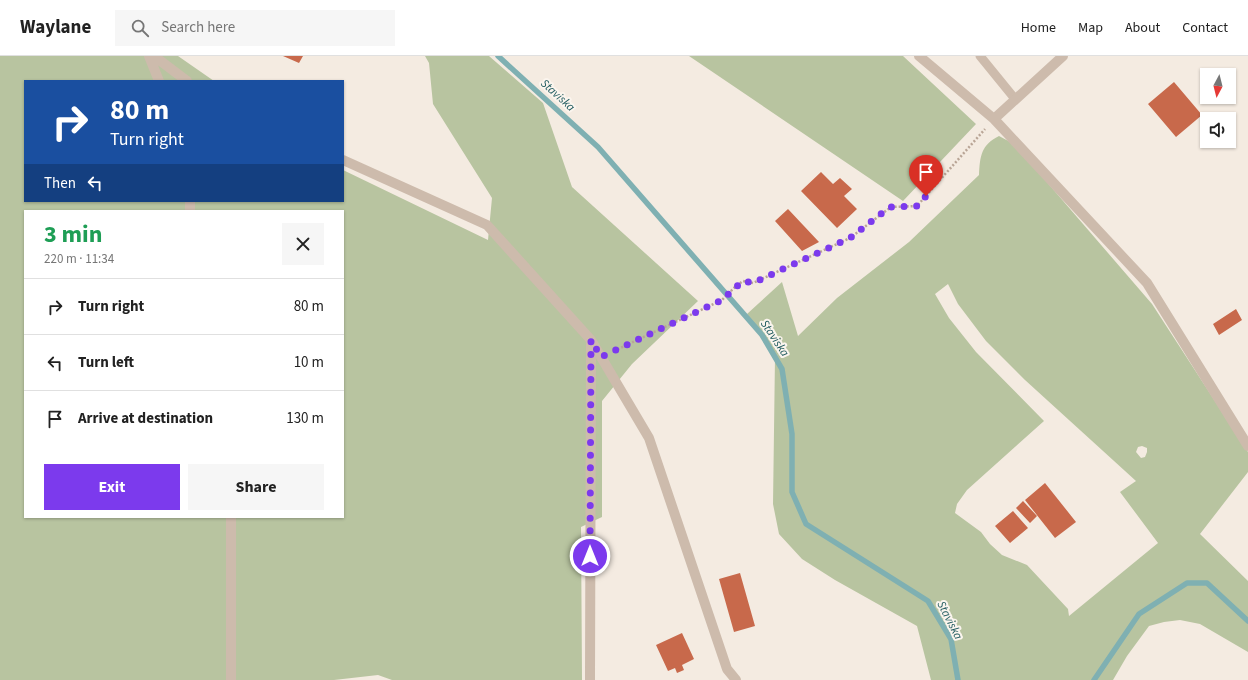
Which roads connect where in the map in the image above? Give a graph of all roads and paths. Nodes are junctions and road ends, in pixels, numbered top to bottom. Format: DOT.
graph roads {
  1 [pos="149,56"];
  2 [pos="154,56"];
  3 [pos="919,56"];
  4 [pos="980,56"];
  5 [pos="1062,56"];
  6 [pos="158,80"];
  7 [pos="186,80"];
  8 [pos="1015,99"];
  9 [pos="994,119"];
  10 [pos="344,160"];
  11 [pos="591,340"];
  12 [pos="601,357"];
  13 [pos="1248,446"];
  14 [pos="231,518"];
  15 [pos="231,680"];
  16 [pos="590,680"];
  17 [pos="736,680"];
  1 -- 6 [label="street"];
  2 -- 7 [label="street"];
  3 -- 9 [label="street"];
  4 -- 8 [label="lane"];
  5 -- 8 [label="street"];
  8 -- 9 [label="street"];
  9 -- 12 [label="path"];
  9 -- 13 [label="street"];
  10 -- 11 [label="street"];
  11 -- 12 [label="street"];
  11 -- 16 [label="street"];
  12 -- 17 [label="street"];
  14 -- 15 [label="street"];
}
